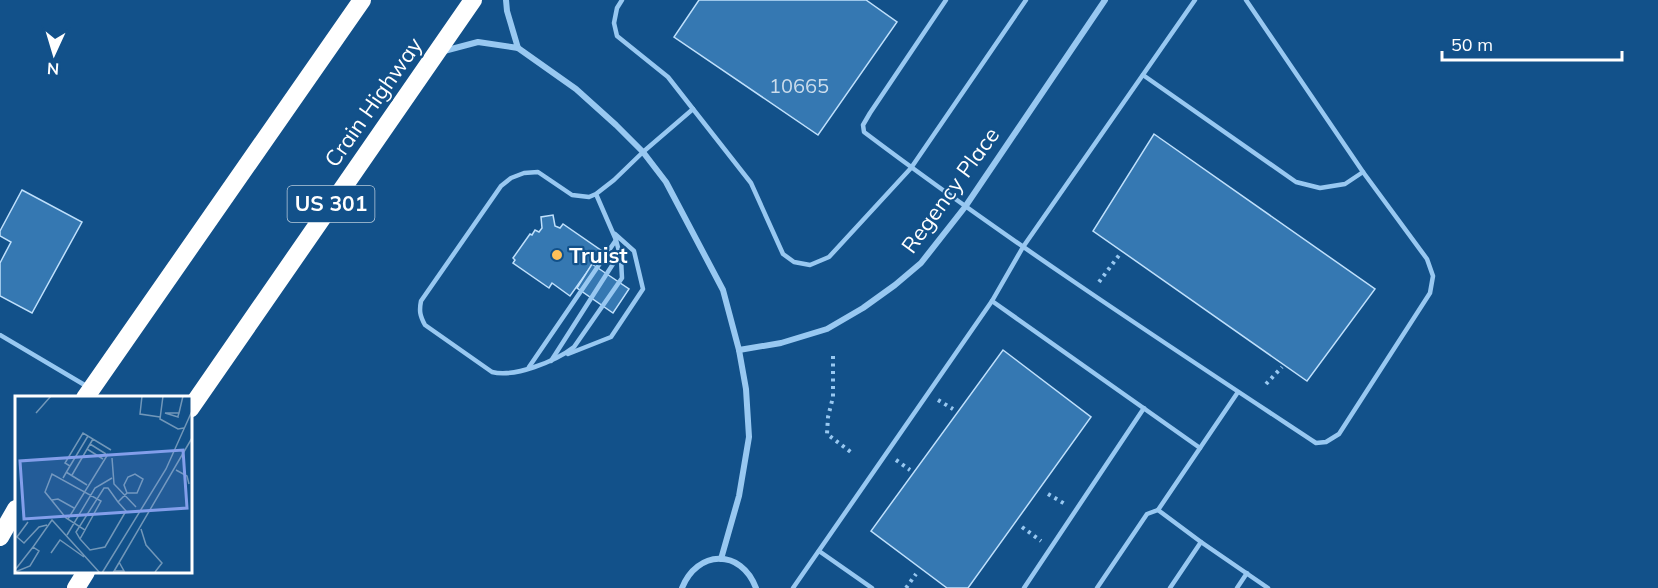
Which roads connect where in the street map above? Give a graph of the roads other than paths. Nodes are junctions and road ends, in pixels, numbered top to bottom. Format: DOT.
graph roads {
  1 [pos="362,0"];
  2 [pos="472,0"];
  3 [pos="506,0"];
  4 [pos="622,0"];
  5 [pos="946,0"];
  6 [pos="1026,0"];
  7 [pos="1105,0"];
  8 [pos="1195,0"];
  9 [pos="1246,0"];
  10 [pos="518,48"];
  11 [pos="437,52"];
  12 [pos="1143,75"];
  13 [pos="693,109"];
  14 [pos="643,152"];
  15 [pos="911,168"];
  16 [pos="1363,172"];
  17 [pos="596,194"];
  18 [pos="964,207"];
  19 [pos="612,232"];
  20 [pos="616,240"];
  21 [pos="1023,247"];
  22 [pos="620,253"];
  23 [pos="992,301"];
  24 [pos="0,335"];
  25 [pos="739,350"];
  26 [pos="562,356"];
  27 [pos="550,361"];
  28 [pos="529,367"];
  29 [pos="1238,392"];
  30 [pos="87,393"];
  31 [pos="192,406"];
  32 [pos="1144,408"];
  33 [pos="1200,448"];
  34 [pos="1158,510"];
  35 [pos="15,511"];
  36 [pos="1,534"];
  37 [pos="1201,542"];
  38 [pos="819,551"];
  39 [pos="721,559"];
  40 [pos="85,573"];
  41 [pos="1247,573"];
  42 [pos="76,588"];
  43 [pos="682,588"];
  44 [pos="756,588"];
  45 [pos="793,588"];
  46 [pos="872,588"];
  47 [pos="1024,588"];
  48 [pos="1097,588"];
  49 [pos="1170,588"];
  50 [pos="1237,588"];
  51 [pos="1268,588"];
  1 -- 30 [label="highway"];
  2 -- 11 [label="highway, Crain Highway / US 301"];
  3 -- 10 [label="street"];
  4 -- 13 [label="lane"];
  5 -- 15 [label="lane"];
  6 -- 15 [label="lane"];
  7 -- 18 [label="street, Regency Place"];
  8 -- 12 [label="lane"];
  9 -- 16 [label="lane"];
  10 -- 11 [label="street"];
  10 -- 14 [label="street"];
  11 -- 31 [label="highway, Crain Highway / US 301"];
  12 -- 16 [label="lane"];
  12 -- 21 [label="lane"];
  13 -- 14 [label="lane"];
  13 -- 15 [label="lane"];
  14 -- 17 [label="lane"];
  14 -- 25 [label="street"];
  15 -- 18 [label="lane"];
  16 -- 29 [label="lane"];
  17 -- 19 [label="lane"];
  17 -- 28 [label="lane"];
  18 -- 21 [label="lane"];
  18 -- 25 [label="street, Regency Place"];
  19 -- 20 [label="lane"];
  19 -- 26 [label="lane"];
  20 -- 22 [label="lane"];
  20 -- 28 [label="lane"];
  21 -- 23 [label="lane"];
  21 -- 29 [label="lane"];
  22 -- 26 [label="lane"];
  22 -- 27 [label="lane"];
  23 -- 32 [label="lane"];
  23 -- 38 [label="lane"];
  24 -- 30 [label="lane"];
  25 -- 39 [label="street"];
  26 -- 27 [label="lane"];
  27 -- 28 [label="lane"];
  29 -- 33 [label="lane"];
  32 -- 33 [label="lane"];
  32 -- 47 [label="lane"];
  33 -- 34 [label="lane"];
  34 -- 37 [label="lane"];
  34 -- 48 [label="lane"];
  35 -- 36 [label="highway"];
  37 -- 41 [label="lane"];
  37 -- 49 [label="lane"];
  38 -- 45 [label="lane"];
  38 -- 46 [label="lane"];
  39 -- 43 [label="street"];
  39 -- 44 [label="street"];
  40 -- 42 [label="highway"];
  41 -- 50 [label="lane"];
  41 -- 51 [label="lane"];
}
